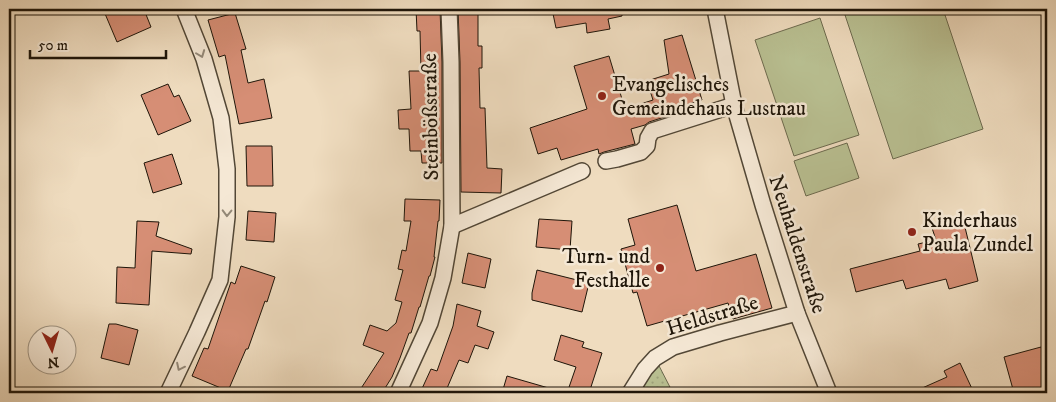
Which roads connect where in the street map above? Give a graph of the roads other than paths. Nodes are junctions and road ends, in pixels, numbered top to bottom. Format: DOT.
graph roads {
  1 [pos="184,9"];
  2 [pos="449,9"];
  3 [pos="715,9"];
  4 [pos="734,106"];
  5 [pos="606,161"];
  6 [pos="582,171"];
  7 [pos="452,226"];
  8 [pos="797,313"];
  9 [pos="168,393"];
  10 [pos="398,393"];
  11 [pos="630,393"];
  12 [pos="829,393"];
  1 -- 9 [label="street, one-way"];
  2 -- 7 [label="street, Steinbößstraße"];
  3 -- 4 [label="street, Neuhaldenstraße"];
  4 -- 5 [label="street"];
  4 -- 8 [label="street, Neuhaldenstraße"];
  6 -- 7 [label="street"];
  7 -- 10 [label="street, Steinbößstraße"];
  8 -- 11 [label="street, Heldstraße"];
  8 -- 12 [label="street, Neuhaldenstraße"];
}
